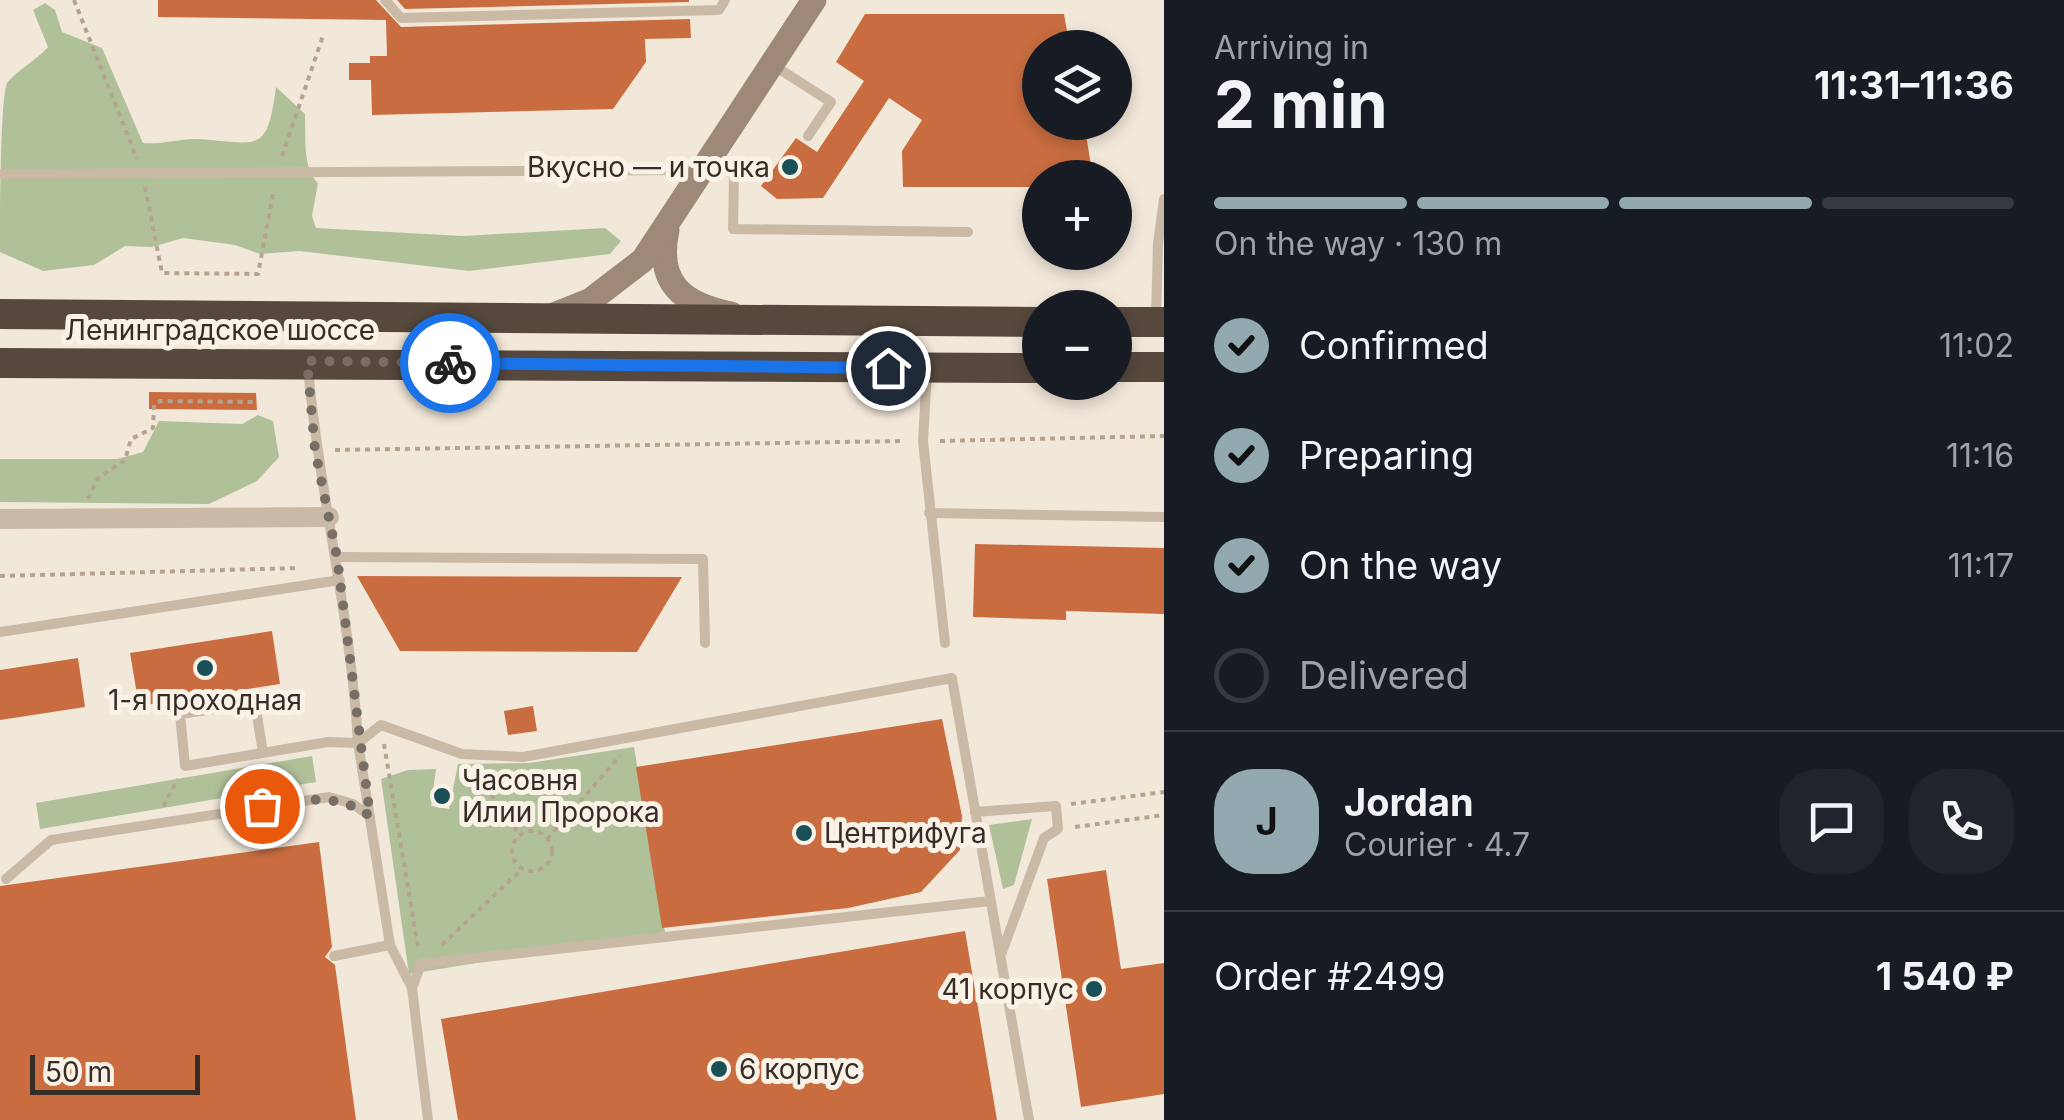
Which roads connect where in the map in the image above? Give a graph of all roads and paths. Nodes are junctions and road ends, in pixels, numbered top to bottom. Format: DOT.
graph roads {
  1 [pos="74,0"];
  2 [pos="385,0"];
  3 [pos="725,0"];
  4 [pos="814,0"];
  5 [pos="324,33"];
  6 [pos="772,65"];
  7 [pos="808,136"];
  8 [pos="708,165"];
  9 [pos="0,174"];
  10 [pos="143,174"];
  11 [pos="276,174"];
  12 [pos="1164,199"];
  13 [pos="667,230"];
  14 [pos="968,232"];
  15 [pos="1161,243"];
  16 [pos="0,314"];
  17 [pos="542,319"];
  18 [pos="1022,322"];
  19 [pos="1132,322"];
  20 [pos="1160,322"];
  21 [pos="780,323"];
  22 [pos="307,361"];
  23 [pos="0,363"];
  24 [pos="1132,367"];
  25 [pos="1164,367"];
  26 [pos="1022,368"];
  27 [pos="927,369"];
  28 [pos="256,402"];
  29 [pos="1164,436"];
  30 [pos="922,441"];
  31 [pos="315,450"];
  32 [pos="929,513"];
  33 [pos="328,516"];
  34 [pos="1164,517"];
  35 [pos="0,519"];
  36 [pos="88,520"];
  37 [pos="337,562"];
  38 [pos="0,576"];
  39 [pos="340,580"];
  40 [pos="0,632"];
  41 [pos="705,643"];
  42 [pos="945,643"];
  43 [pos="381,725"];
  44 [pos="640,735"];
  45 [pos="358,743"];
  46 [pos="258,753"];
  47 [pos="462,754"];
  48 [pos="185,766"];
  49 [pos="1164,792"];
  50 [pos="262,806"];
  51 [pos="1056,806"];
  52 [pos="975,812"];
  53 [pos="1164,815"];
  54 [pos="370,816"];
  55 [pos="154,822"];
  56 [pos="1058,829"];
  57 [pos="520,835"];
  58 [pos="547,838"];
  59 [pos="522,869"];
  60 [pos="6,879"];
  61 [pos="990,901"];
  62 [pos="390,945"];
  63 [pos="334,956"];
  64 [pos="1001,958"];
  65 [pos="421,964"];
  66 [pos="412,988"];
  67 [pos="428,1120"];
  68 [pos="1029,1120"];
  1 -- 10 [label="path"];
  2 -- 3 [label="lane"];
  4 -- 6 [label="street"];
  5 -- 11 [label="path"];
  6 -- 7 [label="lane"];
  6 -- 8 [label="street"];
  8 -- 11 [label="lane"];
  8 -- 13 [label="street"];
  8 -- 14 [label="lane"];
  9 -- 10 [label="lane"];
  10 -- 11 [label="lane"];
  10 -- 11 [label="path"];
  12 -- 15 [label="lane"];
  13 -- 17 [label="street"];
  13 -- 21 [label="street"];
  15 -- 20 [label="lane"];
  16 -- 17 [label="highway, Ленинградское шоссе"];
  17 -- 21 [label="highway, Ленинградское шоссе"];
  18 -- 21 [label="highway, Ленинградское шоссе"];
  19 -- 20 [label="highway"];
  22 -- 23 [label="highway, Ленинградское шоссе"];
  22 -- 27 [label="highway, Ленинградское шоссе"];
  22 -- 31 [label="lane"];
  24 -- 25 [label="highway"];
  26 -- 27 [label="highway, Ленинградское шоссе"];
  27 -- 30 [label="lane"];
  28 -- 36 [label="path"];
  29 -- 30 [label="path"];
  30 -- 31 [label="path"];
  30 -- 32 [label="lane"];
  31 -- 33 [label="lane"];
  32 -- 34 [label="lane"];
  32 -- 42 [label="lane"];
  33 -- 36 [label="street"];
  33 -- 37 [label="lane"];
  35 -- 36 [label="street"];
  37 -- 38 [label="path"];
  37 -- 39 [label="lane"];
  37 -- 41 [label="lane"];
  39 -- 40 [label="lane"];
  39 -- 45 [label="lane"];
  43 -- 45 [label="lane"];
  43 -- 47 [label="lane"];
  43 -- 65 [label="path"];
  44 -- 47 [label="lane"];
  44 -- 52 [label="lane"];
  44 -- 58 [label="path"];
  45 -- 46 [label="lane"];
  45 -- 54 [label="lane"];
  46 -- 48 [label="lane"];
  46 -- 48 [label="lane"];
  46 -- 50 [label="path"];
  47 -- 57 [label="path"];
  48 -- 55 [label="path"];
  49 -- 51 [label="path"];
  50 -- 54 [label="lane"];
  50 -- 55 [label="lane"];
  51 -- 52 [label="lane"];
  51 -- 56 [label="lane"];
  52 -- 61 [label="lane"];
  53 -- 56 [label="path"];
  54 -- 62 [label="lane"];
  55 -- 60 [label="lane"];
  56 -- 64 [label="lane"];
  57 -- 58 [label="path"];
  57 -- 59 [label="path"];
  58 -- 59 [label="path"];
  59 -- 65 [label="path"];
  61 -- 64 [label="lane"];
  61 -- 65 [label="lane"];
  62 -- 63 [label="lane"];
  62 -- 66 [label="lane"];
  64 -- 68 [label="lane"];
  65 -- 66 [label="lane"];
  66 -- 67 [label="lane"];
}
